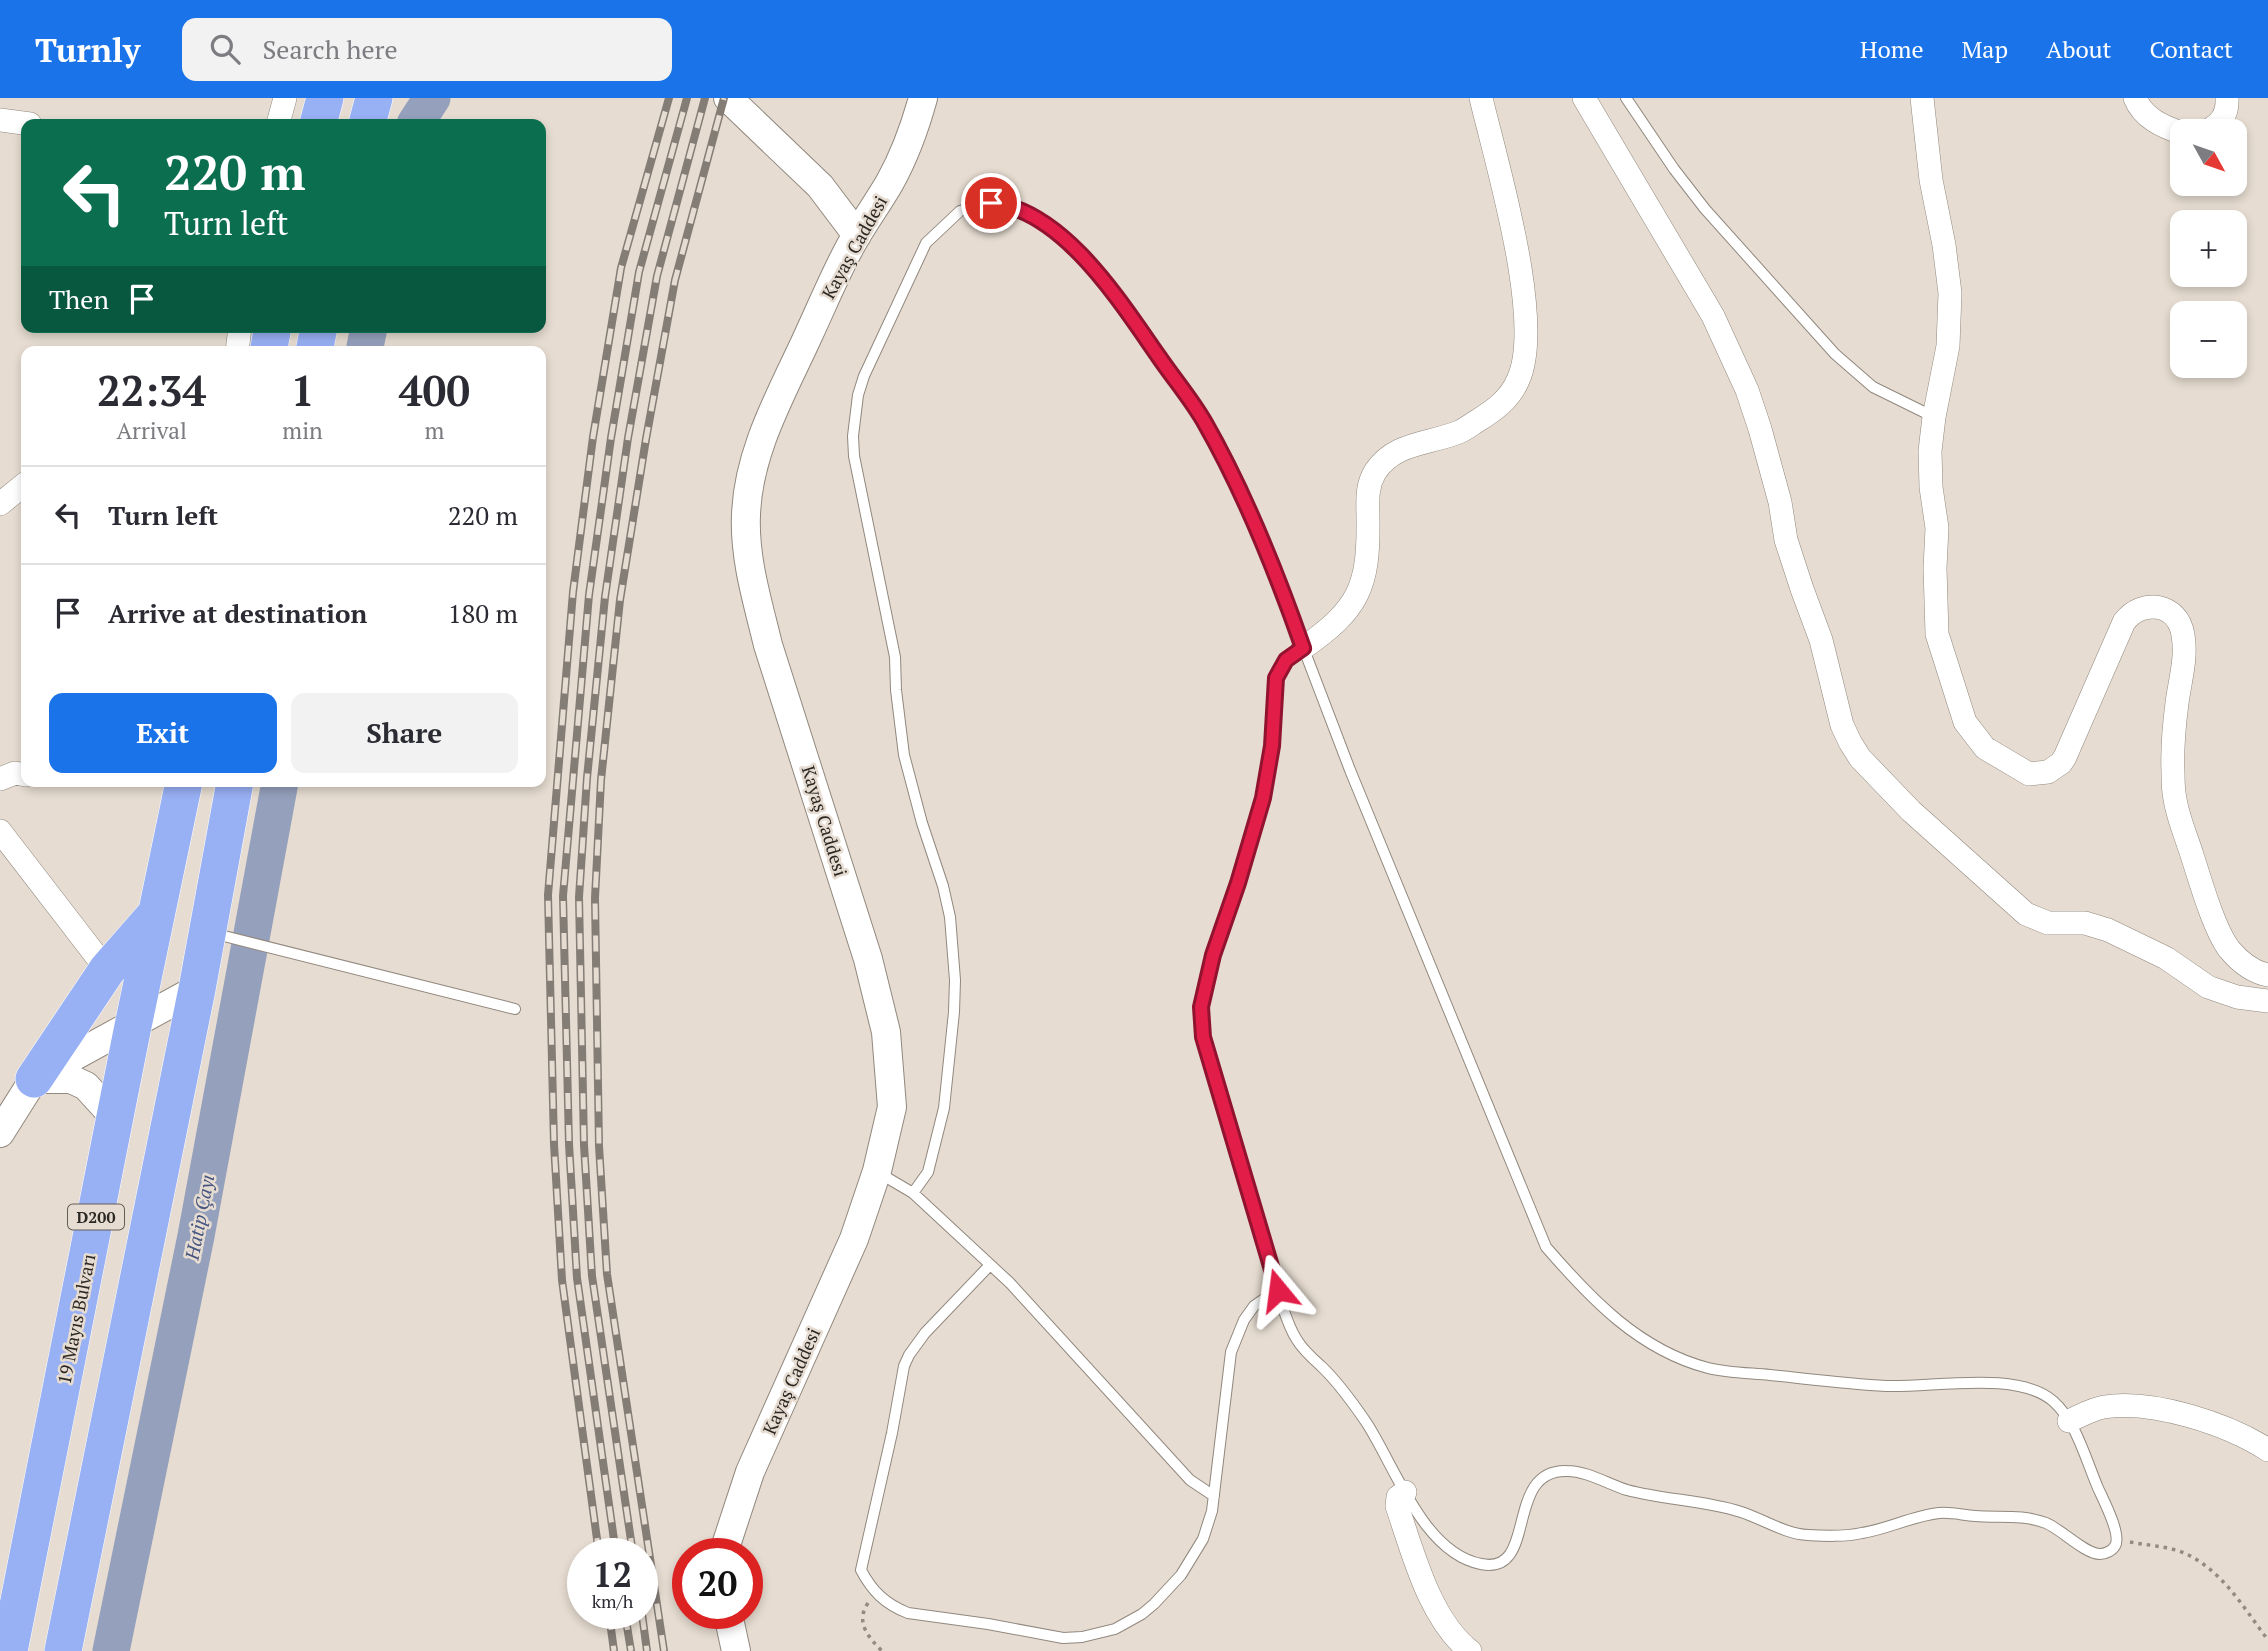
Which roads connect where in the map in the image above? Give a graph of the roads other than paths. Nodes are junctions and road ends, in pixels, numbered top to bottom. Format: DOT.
graph roads {
  1 [pos="285,98"];
  2 [pos="325,98"];
  3 [pos="374,98"];
  4 [pos="727,98"];
  5 [pos="923,98"];
  6 [pos="1481,98"];
  7 [pos="1584,98"];
  8 [pos="1626,98"];
  9 [pos="1922,98"];
  10 [pos="2135,98"];
  11 [pos="2227,98"];
  12 [pos="279,119"];
  13 [pos="319,119"];
  14 [pos="368,119"];
  15 [pos="2222,119"];
  16 [pos="0,120"];
  17 [pos="21,123"];
  18 [pos="2170,130"];
  19 [pos="857,235"];
  20 [pos="1934,417"];
  21 [pos="21,487"];
  22 [pos="0,503"];
  23 [pos="1303,648"];
  24 [pos="21,774"];
  25 [pos="0,779"];
  26 [pos="183,787"];
  27 [pos="235,787"];
  28 [pos="0,831"];
  29 [pos="159,910"];
  30 [pos="220,934"];
  31 [pos="107,970"];
  32 [pos="2268,975"];
  33 [pos="197,989"];
  34 [pos="2268,1001"];
  35 [pos="515,1009"];
  36 [pos="133,1026"];
  37 [pos="34,1079"];
  38 [pos="116,1119"];
  39 [pos="0,1133"];
  40 [pos="877,1171"];
  41 [pos="913,1193"];
  42 [pos="990,1265"];
  43 [pos="1278,1290"];
  44 [pos="2069,1421"];
  45 [pos="2268,1450"];
  46 [pos="1405,1492"];
  47 [pos="1214,1496"];
  48 [pos="728,1538"];
  49 [pos="731,1629"];
  50 [pos="9,1651"];
  51 [pos="63,1651"];
  52 [pos="736,1651"];
  53 [pos="1470,1651"];
  1 -- 12 [label="street"];
  2 -- 13 [label="highway"];
  3 -- 14 [label="highway"];
  4 -- 19 [label="street"];
  5 -- 19 [label="street, Kayaş Caddesi"];
  6 -- 23 [label="street"];
  7 -- 34 [label="street"];
  8 -- 20 [label="lane"];
  9 -- 20 [label="street"];
  10 -- 18 [label="street"];
  11 -- 15 [label="street"];
  16 -- 17 [label="street"];
  19 -- 40 [label="street, Kayaş Caddesi"];
  20 -- 32 [label="street"];
  21 -- 22 [label="street"];
  23 -- 41 [label="lane"];
  23 -- 43 [label="lane"];
  23 -- 44 [label="lane"];
  24 -- 25 [label="street"];
  26 -- 29 [label="highway, 19 Mayıs Bulvarı / D200"];
  27 -- 30 [label="highway, D200"];
  28 -- 31 [label="street"];
  29 -- 31 [label="highway"];
  29 -- 36 [label="highway, 19 Mayıs Bulvarı / D200"];
  30 -- 33 [label="highway, D200"];
  30 -- 35 [label="lane"];
  31 -- 37 [label="highway"];
  33 -- 36 [label="street"];
  33 -- 51 [label="highway, D200"];
  36 -- 37 [label="street"];
  36 -- 38 [label="highway, 19 Mayıs Bulvarı / D200"];
  37 -- 38 [label="street"];
  37 -- 39 [label="street"];
  38 -- 50 [label="highway, 19 Mayıs Bulvarı / D200"];
  40 -- 41 [label="lane"];
  40 -- 48 [label="street, Kayaş Caddesi"];
  41 -- 42 [label="lane"];
  42 -- 47 [label="lane"];
  42 -- 47 [label="lane"];
  43 -- 46 [label="lane"];
  43 -- 47 [label="lane"];
  44 -- 45 [label="street"];
  44 -- 46 [label="lane"];
  46 -- 53 [label="street"];
  49 -- 52 [label="street"];
}
